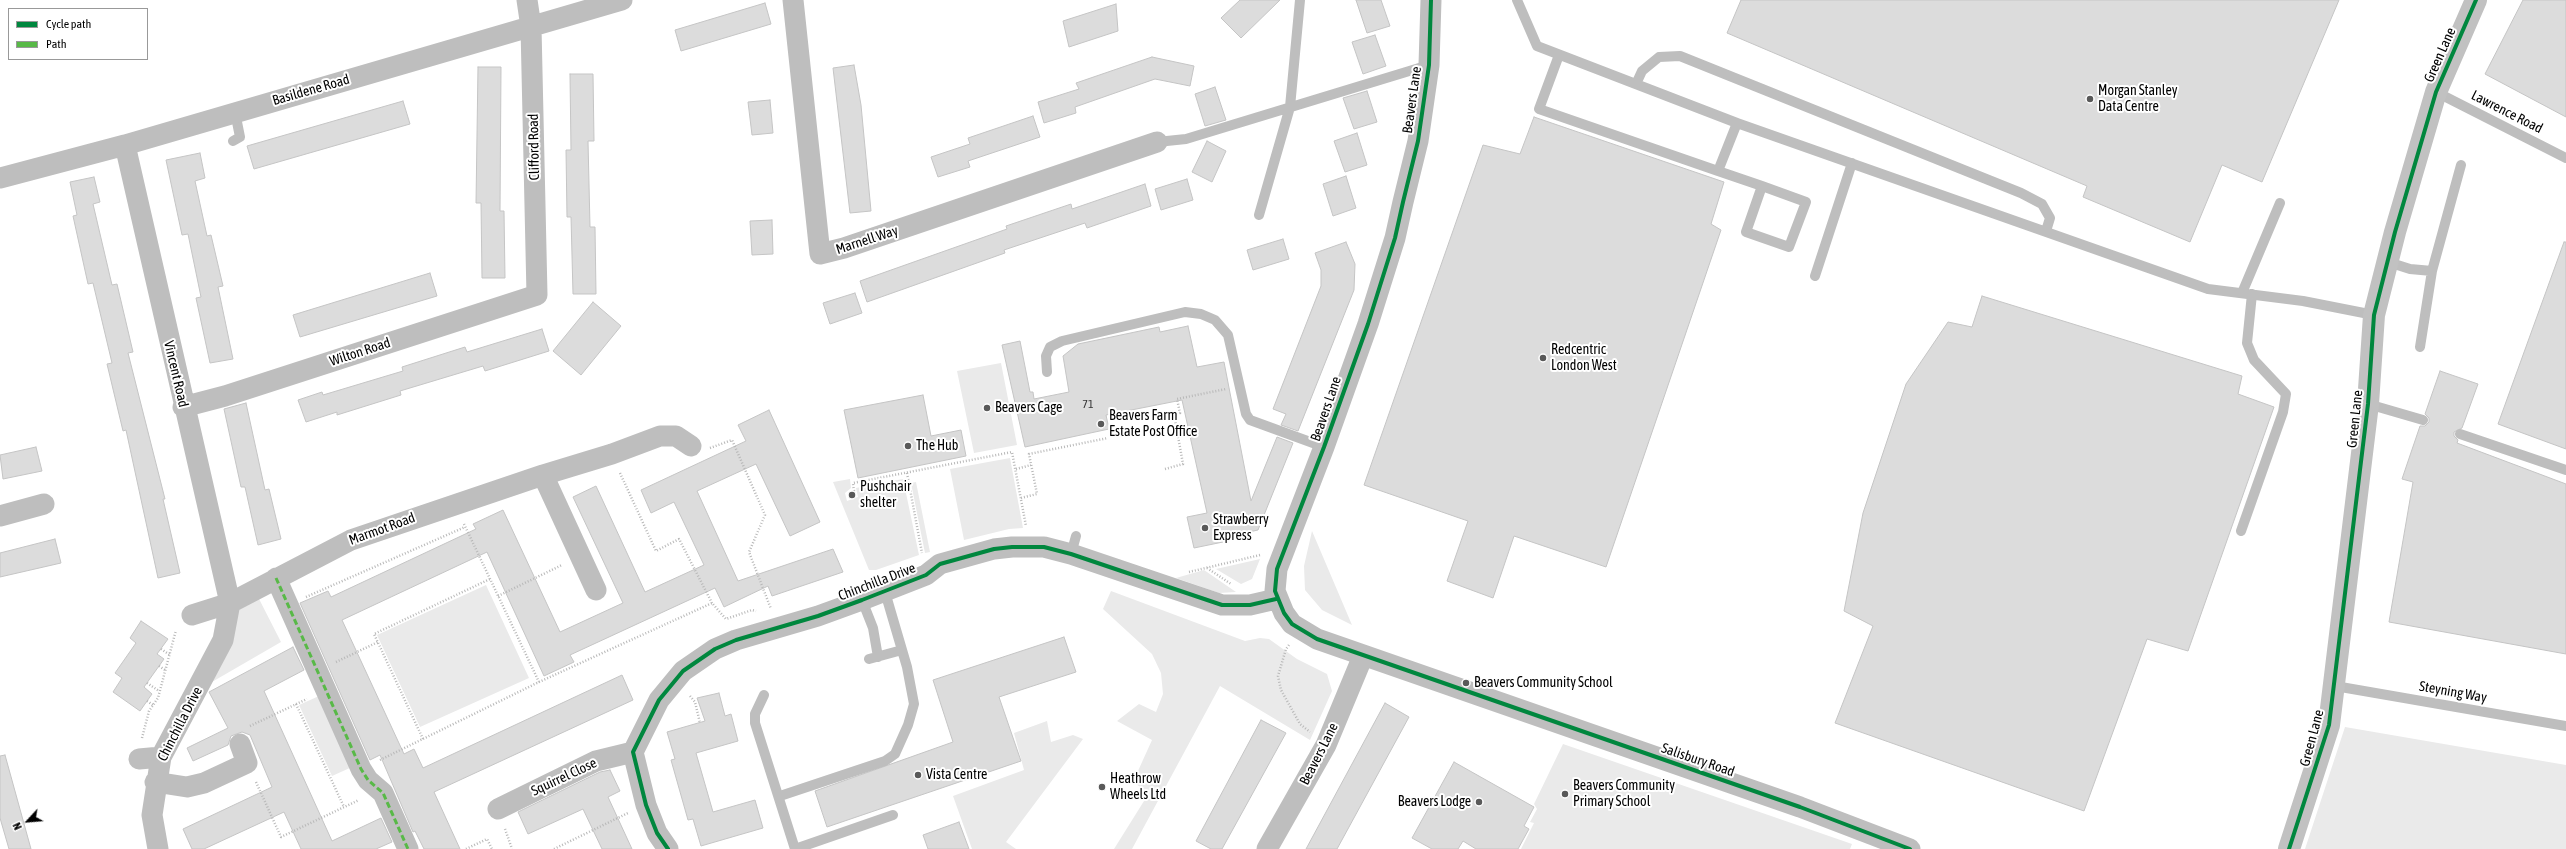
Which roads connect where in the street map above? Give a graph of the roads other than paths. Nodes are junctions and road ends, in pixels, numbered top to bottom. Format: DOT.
graph roads {
  1 [pos="527,0"];
  2 [pos="622,0"];
  3 [pos="793,0"];
  4 [pos="1300,0"];
  5 [pos="1431,0"];
  6 [pos="1517,0"];
  7 [pos="2476,0"];
  8 [pos="531,27"];
  9 [pos="1559,55"];
  10 [pos="1428,65"];
  11 [pos="1636,84"];
  12 [pos="2436,92"];
  13 [pos="1290,107"];
  14 [pos="235,112"];
  15 [pos="1737,123"];
  16 [pos="233,141"];
  17 [pos="1157,142"];
  18 [pos="125,145"];
  19 [pos="2566,158"];
  20 [pos="1852,163"];
  21 [pos="2461,165"];
  22 [pos="1718,171"];
  23 [pos="0,178"];
  24 [pos="1762,186"];
  25 [pos="2280,203"];
  26 [pos="1259,215"];
  27 [pos="2046,231"];
  28 [pos="2388,262"];
  29 [pos="2432,271"];
  30 [pos="1815,276"];
  31 [pos="2247,294"];
  32 [pos="537,295"];
  33 [pos="2374,315"];
  34 [pos="2420,347"];
  35 [pos="1048,372"];
  36 [pos="2368,404"];
  37 [pos="184,406"];
  38 [pos="2423,420"];
  39 [pos="2460,434"];
  40 [pos="691,446"];
  41 [pos="1324,447"];
  42 [pos="2566,470"];
  43 [pos="543,475"];
  44 [pos="44,504"];
  45 [pos="0,516"];
  46 [pos="2241,531"];
  47 [pos="276,578"];
  48 [pos="596,590"];
  49 [pos="885,592"];
  50 [pos="1276,599"];
  51 [pos="862,600"];
  52 [pos="230,603"];
  53 [pos="192,615"];
  54 [pos="902,650"];
  55 [pos="1363,656"];
  56 [pos="2335,686"];
  57 [pos="764,695"];
  58 [pos="2566,726"];
  59 [pos="240,744"];
  60 [pos="633,752"];
  61 [pos="155,782"];
  62 [pos="780,796"];
  63 [pos="498,808"];
  64 [pos="893,815"];
  65 [pos="158,849"];
  66 [pos="408,849"];
  67 [pos="668,849"];
  68 [pos="795,849"];
  69 [pos="1267,849"];
  70 [pos="1910,849"];
  71 [pos="2289,849"];
  1 -- 8 [label="street, Clifford Road"];
  2 -- 8 [label="street, Basildene Road"];
  3 -- 17 [label="street, Marnell Way"];
  4 -- 13 [label="lane"];
  5 -- 10 [label="street, Beavers Lane"];
  6 -- 9 [label="lane"];
  7 -- 12 [label="street, Green Lane"];
  8 -- 14 [label="street, Basildene Road"];
  8 -- 32 [label="street, Clifford Road"];
  9 -- 11 [label="lane"];
  9 -- 22 [label="lane"];
  10 -- 13 [label="lane"];
  10 -- 41 [label="street, Beavers Lane"];
  11 -- 15 [label="lane"];
  11 -- 27 [label="lane"];
  12 -- 19 [label="lane, Lawrence Road"];
  12 -- 28 [label="street, Green Lane"];
  13 -- 17 [label="lane"];
  13 -- 26 [label="lane"];
  14 -- 16 [label="lane"];
  14 -- 18 [label="street, Basildene Road"];
  15 -- 20 [label="lane"];
  15 -- 22 [label="lane"];
  18 -- 23 [label="street, Basildene Road"];
  18 -- 37 [label="street, Vincent Road"];
  20 -- 27 [label="lane"];
  20 -- 30 [label="lane"];
  21 -- 29 [label="lane"];
  22 -- 24 [label="lane"];
  24 -- 24 [label="lane"];
  25 -- 31 [label="lane"];
  27 -- 31 [label="lane"];
  28 -- 29 [label="lane"];
  28 -- 33 [label="street, Green Lane"];
  29 -- 34 [label="lane"];
  31 -- 33 [label="lane"];
  31 -- 46 [label="lane"];
  32 -- 37 [label="street, Wilton Road"];
  33 -- 36 [label="street, Green Lane"];
  35 -- 41 [label="lane"];
  36 -- 38 [label="lane"];
  36 -- 56 [label="street, Green Lane"];
  37 -- 52 [label="street, Vincent Road"];
  39 -- 42 [label="lane"];
  40 -- 43 [label="street, Marmot Road"];
  41 -- 50 [label="street, Beavers Lane"];
  43 -- 47 [label="street, Marmot Road"];
  43 -- 48 [label="street"];
  44 -- 45 [label="street"];
  47 -- 52 [label="street, Marmot Road"];
  47 -- 66 [label="street"];
  49 -- 50 [label="street, Chinchilla Drive"];
  49 -- 51 [label="street, Chinchilla Drive"];
  49 -- 54 [label="lane"];
  50 -- 55 [label="street"];
  51 -- 54 [label="lane"];
  51 -- 60 [label="street, Chinchilla Drive"];
  52 -- 53 [label="street, Marmot Road"];
  52 -- 61 [label="street, Chinchilla Drive"];
  54 -- 62 [label="lane"];
  55 -- 69 [label="street, Beavers Lane"];
  55 -- 70 [label="street, Salisbury Road"];
  56 -- 58 [label="lane, Steyning Way"];
  56 -- 71 [label="street, Green Lane"];
  57 -- 62 [label="lane"];
  59 -- 61 [label="street"];
  60 -- 63 [label="street, Squirrel Close"];
  60 -- 67 [label="street"];
  61 -- 65 [label="street, Chinchilla Drive"];
  62 -- 68 [label="lane"];
  64 -- 68 [label="lane"];
}
